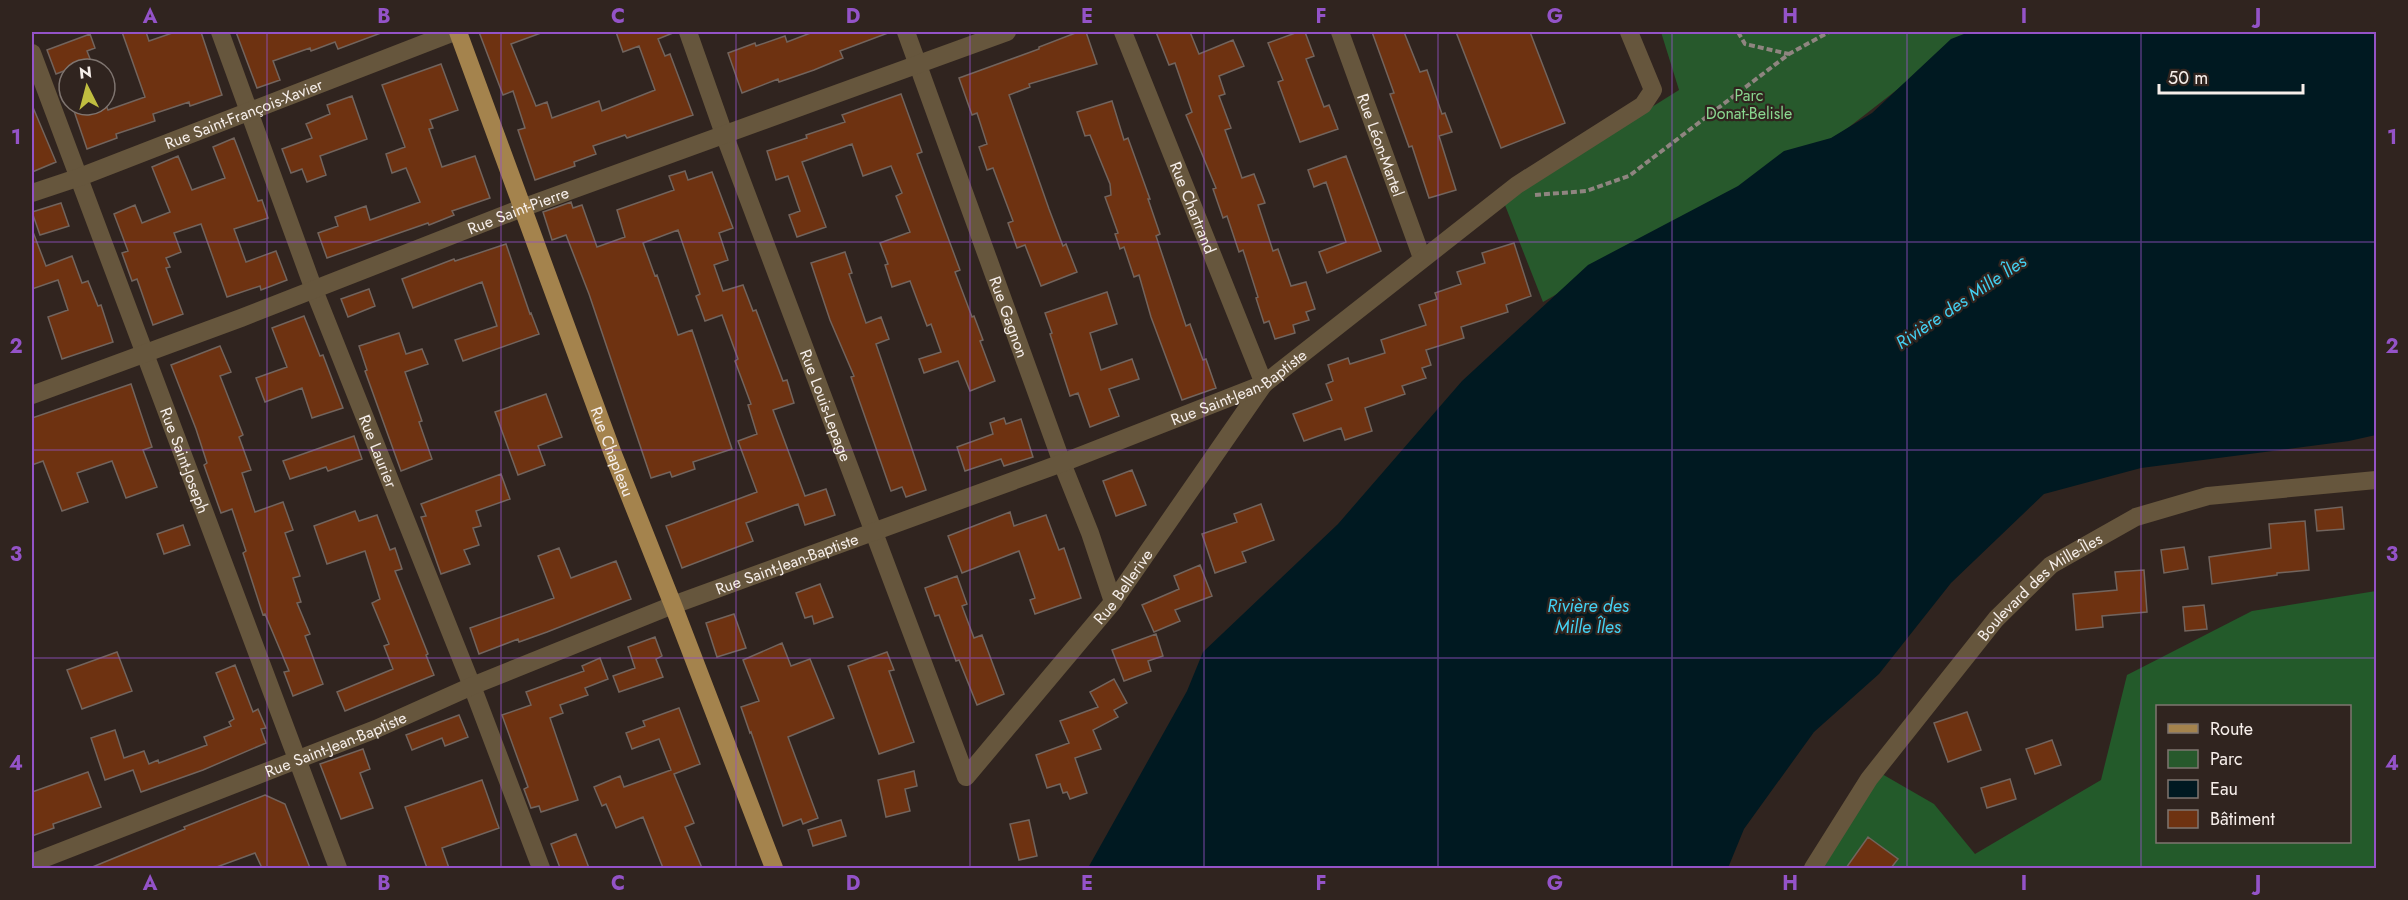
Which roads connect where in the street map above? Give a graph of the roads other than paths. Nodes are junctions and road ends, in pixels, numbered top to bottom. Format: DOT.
graph roads {
  1 [pos="220,32"];
  2 [pos="456,32"];
  3 [pos="688,32"];
  4 [pos="906,32"];
  5 [pos="1007,32"];
  6 [pos="1123,32"];
  7 [pos="1340,32"];
  8 [pos="1629,32"];
  9 [pos="32,53"];
  10 [pos="918,65"];
  11 [pos="250,111"];
  12 [pos="724,134"];
  13 [pos="80,177"];
  14 [pos="32,193"];
  15 [pos="522,208"];
  16 [pos="1422,258"];
  17 [pos="314,290"];
  18 [pos="146,354"];
  19 [pos="1264,384"];
  20 [pos="32,396"];
  21 [pos="1062,463"];
  22 [pos="2376,480"];
  23 [pos="874,531"];
  24 [pos="1113,602"];
  25 [pos="674,605"];
  26 [pos="472,686"];
  27 [pos="297,759"];
  28 [pos="966,777"];
  29 [pos="32,863"];
  30 [pos="338,868"];
  31 [pos="541,868"];
  32 [pos="774,868"];
  33 [pos="1812,868"];
  1 -- 11 [label="street, Rue Laurier"];
  2 -- 11 [label="street, Rue Saint-François-Xavier"];
  2 -- 15 [label="main road, Rue Chapleau"];
  3 -- 12 [label="street, Rue Louis-Lepage"];
  4 -- 10 [label="street, Rue Gagnon"];
  5 -- 10 [label="street, Rue Saint-Pierre"];
  6 -- 19 [label="street, Rue Chartrand"];
  7 -- 16 [label="street, Rue Léon-Martel"];
  8 -- 16 [label="street, Rue Saint-Jean-Baptiste"];
  9 -- 13 [label="street, Rue Saint-Joseph"];
  10 -- 12 [label="street, Rue Saint-Pierre"];
  10 -- 21 [label="street, Rue Gagnon"];
  11 -- 13 [label="street, Rue Saint-François-Xavier"];
  11 -- 17 [label="street, Rue Laurier"];
  12 -- 15 [label="street, Rue Saint-Pierre"];
  12 -- 23 [label="street, Rue Louis-Lepage"];
  13 -- 14 [label="street, Rue Saint-François-Xavier"];
  13 -- 18 [label="street, Rue Saint-Joseph"];
  15 -- 17 [label="street, Rue Saint-Pierre"];
  15 -- 25 [label="main road, Rue Chapleau"];
  16 -- 19 [label="street, Rue Saint-Jean-Baptiste"];
  17 -- 18 [label="street, Rue Saint-Pierre"];
  17 -- 26 [label="street, Rue Laurier"];
  18 -- 20 [label="street, Rue Saint-Pierre"];
  18 -- 27 [label="street, Rue Saint-Joseph"];
  19 -- 21 [label="street, Rue Saint-Jean-Baptiste"];
  19 -- 24 [label="street, Rue Bellerive"];
  21 -- 23 [label="street, Rue Saint-Jean-Baptiste"];
  21 -- 24 [label="street, Rue Gagnon"];
  22 -- 33 [label="street, Boulevard des Mille-Îles"];
  23 -- 25 [label="street, Rue Saint-Jean-Baptiste"];
  23 -- 28 [label="street, Rue Louis-Lepage"];
  24 -- 28 [label="street, Rue Bellerive"];
  25 -- 26 [label="street, Rue Saint-Jean-Baptiste"];
  25 -- 32 [label="main road, Rue Chapleau"];
  26 -- 27 [label="street, Rue Saint-Jean-Baptiste"];
  26 -- 31 [label="street, Rue Laurier"];
  27 -- 29 [label="street, Rue Saint-Jean-Baptiste"];
  27 -- 30 [label="street, Rue Saint-Joseph"];
}
